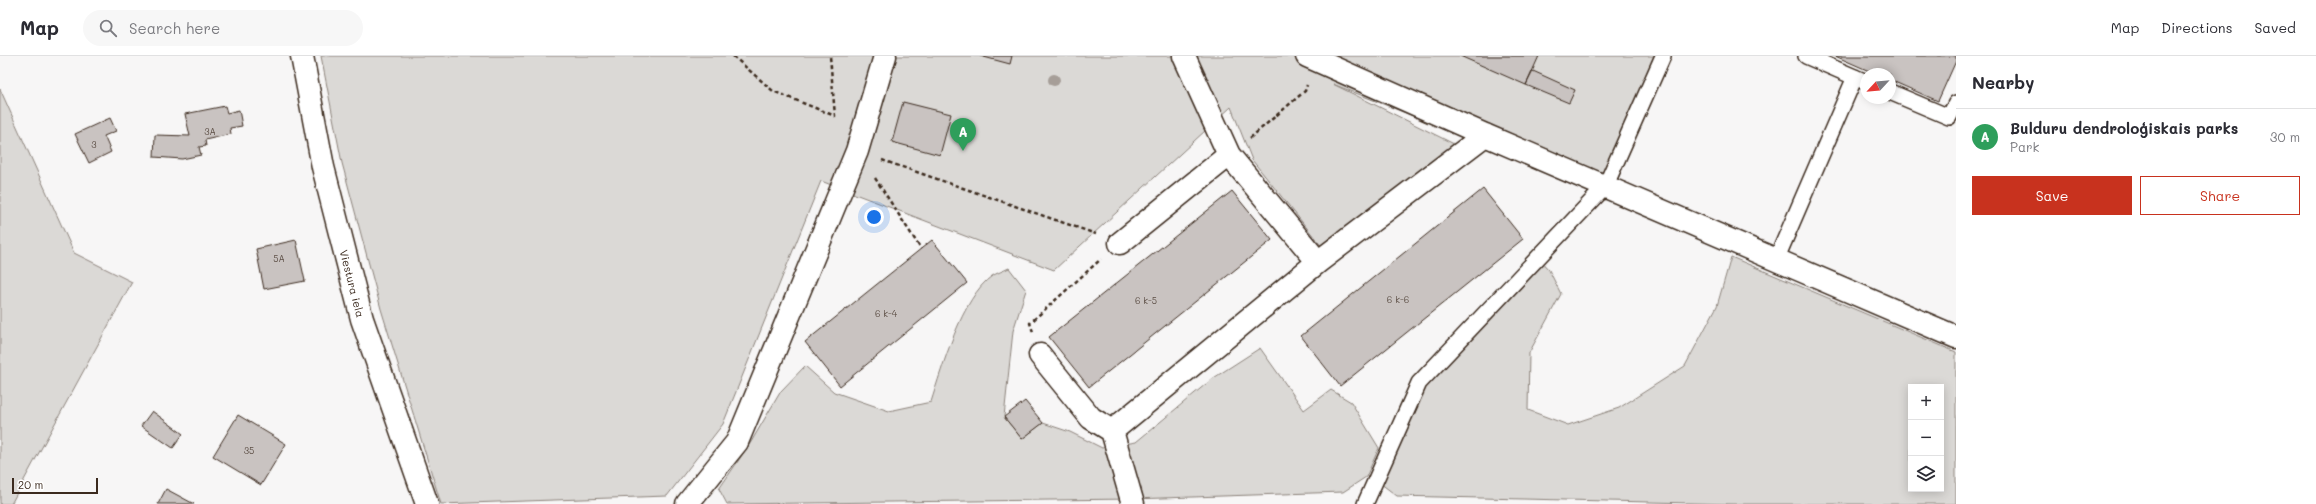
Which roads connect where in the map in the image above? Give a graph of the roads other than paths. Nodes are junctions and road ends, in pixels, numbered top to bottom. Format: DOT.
graph roads {
  1 [pos="302,56"];
  2 [pos="885,56"];
  3 [pos="1184,56"];
  4 [pos="1663,56"];
  5 [pos="1806,56"];
  6 [pos="1312,58"];
  7 [pos="1860,79"];
  8 [pos="1896,95"];
  9 [pos="1956,103"];
  10 [pos="1485,135"];
  11 [pos="1229,155"];
  12 [pos="1605,187"];
  13 [pos="1120,243"];
  14 [pos="1776,260"];
  15 [pos="1318,262"];
  16 [pos="1956,337"];
  17 [pos="1040,355"];
  18 [pos="1112,430"];
  19 [pos="427,504"];
  20 [pos="687,504"];
  21 [pos="1133,504"];
  22 [pos="1365,504"];
  1 -- 19 [label="street, Viestura iela"];
  2 -- 20 [label="street"];
  3 -- 11 [label="street"];
  4 -- 12 [label="lane"];
  5 -- 7 [label="lane"];
  6 -- 10 [label="street"];
  7 -- 14 [label="lane"];
  8 -- 9 [label="lane"];
  10 -- 12 [label="street"];
  10 -- 15 [label="street"];
  11 -- 13 [label="street"];
  11 -- 15 [label="street"];
  12 -- 14 [label="street"];
  12 -- 22 [label="lane"];
  14 -- 16 [label="street"];
  15 -- 18 [label="street"];
  17 -- 18 [label="street"];
  18 -- 21 [label="street"];
}
